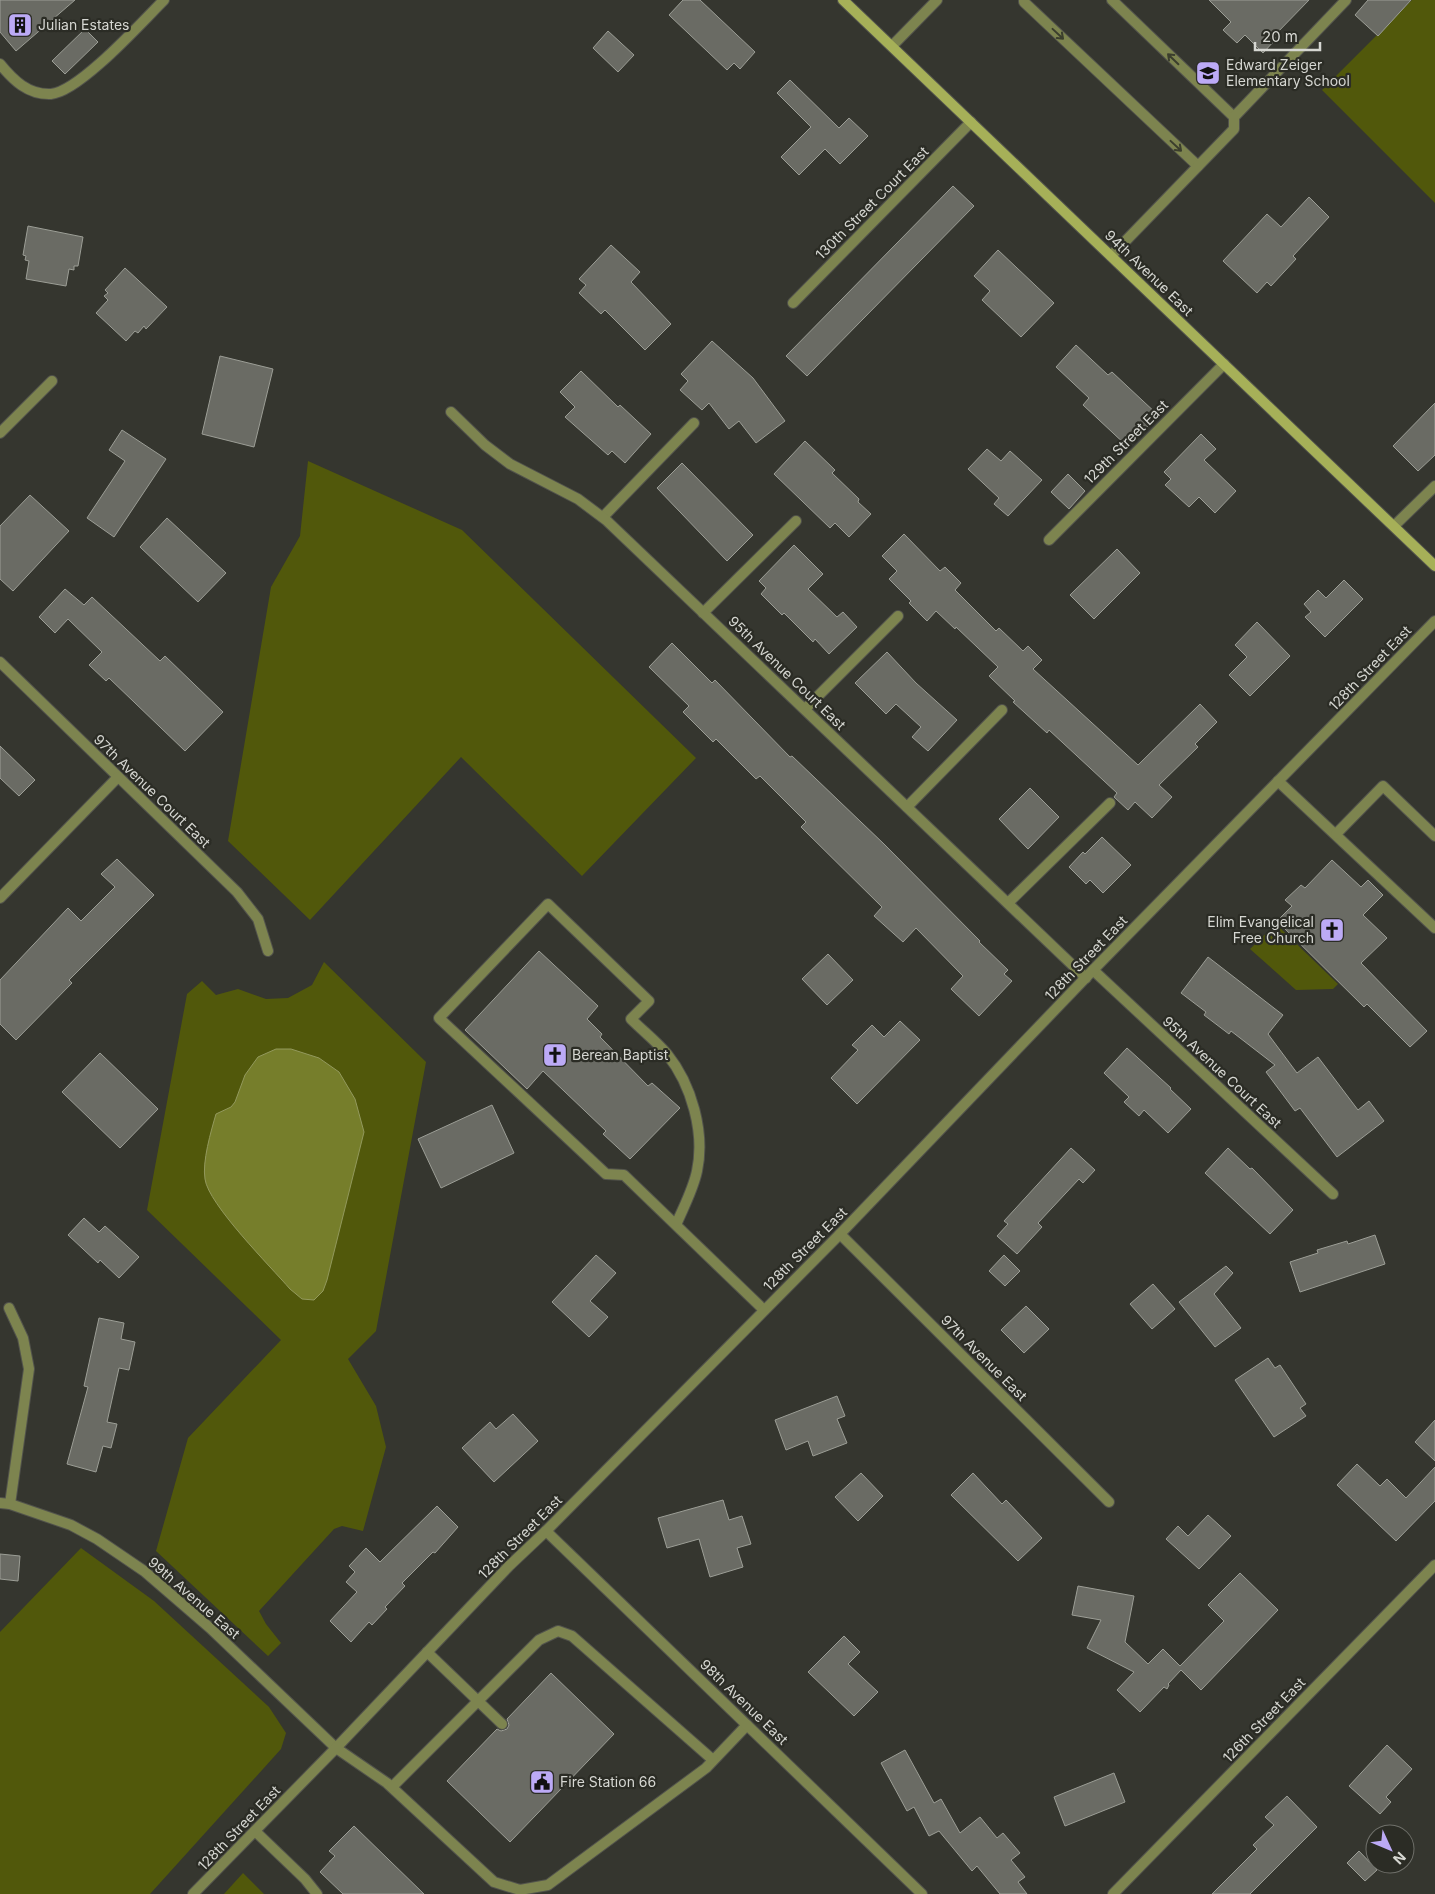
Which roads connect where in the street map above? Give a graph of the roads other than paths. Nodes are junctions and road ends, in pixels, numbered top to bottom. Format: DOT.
graph roads {
  1 [pos="164,0"];
  2 [pos="843,0"];
  3 [pos="937,0"];
  4 [pos="1024,0"];
  5 [pos="1112,0"];
  6 [pos="1346,0"];
  7 [pos="892,46"];
  8 [pos="0,64"];
  9 [pos="1234,117"];
  10 [pos="971,122"];
  11 [pos="1198,166"];
  12 [pos="1111,256"];
  13 [pos="793,302"];
  14 [pos="1224,364"];
  15 [pos="52,381"];
  16 [pos="451,412"];
  17 [pos="694,423"];
  18 [pos="0,434"];
  19 [pos="1435,486"];
  20 [pos="603,517"];
  21 [pos="796,521"];
  22 [pos="1394,526"];
  23 [pos="1048,540"];
  24 [pos="1435,566"];
  25 [pos="703,613"];
  26 [pos="898,616"];
  27 [pos="1435,621"];
  28 [pos="0,662"];
  29 [pos="805,709"];
  30 [pos="1002,710"];
  31 [pos="118,777"];
  32 [pos="1278,781"];
  33 [pos="1110,803"];
  34 [pos="907,807"];
  35 [pos="1336,834"];
  36 [pos="1435,836"];
  37 [pos="0,898"];
  38 [pos="1008,903"];
  39 [pos="1435,928"];
  40 [pos="268,951"];
  41 [pos="1089,974"];
  42 [pos="1333,1194"];
  43 [pos="676,1225"];
  44 [pos="840,1234"];
  45 [pos="9,1308"];
  46 [pos="764,1310"];
  47 [pos="1109,1502"];
  48 [pos="5,1504"];
  49 [pos="546,1531"];
  50 [pos="1435,1565"];
  51 [pos="427,1652"];
  52 [pos="478,1701"];
  53 [pos="502,1724"];
  54 [pos="747,1725"];
  55 [pos="336,1748"];
  56 [pos="713,1760"];
  57 [pos="392,1787"];
  58 [pos="256,1831"];
  59 [pos="193,1894"];
  60 [pos="317,1894"];
  61 [pos="922,1894"];
  62 [pos="1113,1894"];
  1 -- 8 [label="street"];
  2 -- 7 [label="main road, 94th Avenue East"];
  3 -- 7 [label="street"];
  4 -- 11 [label="street, one-way"];
  9 -- 5 [label="street, one-way"];
  6 -- 9 [label="street"];
  7 -- 10 [label="main road, 94th Avenue East"];
  9 -- 11 [label="street"];
  10 -- 12 [label="main road, 94th Avenue East"];
  10 -- 13 [label="street, 130th Street Court East"];
  11 -- 12 [label="street"];
  12 -- 14 [label="main road, 94th Avenue East"];
  14 -- 22 [label="main road, 94th Avenue East"];
  14 -- 23 [label="street, 129th Street East"];
  15 -- 18 [label="street"];
  16 -- 20 [label="street, 95th Avenue Court East"];
  17 -- 20 [label="street"];
  19 -- 22 [label="street"];
  20 -- 25 [label="street, 95th Avenue Court East"];
  21 -- 25 [label="street"];
  22 -- 24 [label="main road, 94th Avenue East"];
  25 -- 29 [label="street, 95th Avenue Court East"];
  26 -- 29 [label="street"];
  27 -- 32 [label="street, 128th Street East"];
  28 -- 31 [label="street, 97th Avenue Court East"];
  29 -- 34 [label="street, 95th Avenue Court East"];
  30 -- 34 [label="street"];
  31 -- 37 [label="street"];
  31 -- 40 [label="street, 97th Avenue Court East"];
  32 -- 35 [label="street"];
  32 -- 41 [label="street, 128th Street East"];
  33 -- 38 [label="street"];
  34 -- 38 [label="street, 95th Avenue Court East"];
  35 -- 36 [label="street"];
  35 -- 39 [label="street"];
  38 -- 41 [label="street, 95th Avenue Court East"];
  41 -- 42 [label="street, 95th Avenue Court East"];
  41 -- 44 [label="street, 128th Street East"];
  43 -- 43 [label="street"];
  43 -- 46 [label="street"];
  44 -- 46 [label="street, 128th Street East"];
  44 -- 47 [label="street, 97th Avenue East"];
  45 -- 48 [label="street"];
  46 -- 49 [label="street, 128th Street East"];
  48 -- 55 [label="street, 99th Avenue East"];
  49 -- 51 [label="street, 128th Street East"];
  49 -- 54 [label="street, 98th Avenue East"];
  50 -- 62 [label="street, 126th Street East"];
  51 -- 52 [label="street"];
  51 -- 55 [label="street, 128th Street East"];
  52 -- 53 [label="street"];
  52 -- 56 [label="street"];
  52 -- 57 [label="street"];
  54 -- 56 [label="street, 99th Avenue East"];
  54 -- 61 [label="street, 98th Avenue East"];
  55 -- 57 [label="street, 99th Avenue East"];
  55 -- 58 [label="street, 128th Street East"];
  56 -- 57 [label="street, 99th Avenue East"];
  58 -- 59 [label="street, 128th Street East"];
  58 -- 60 [label="street"];
}
